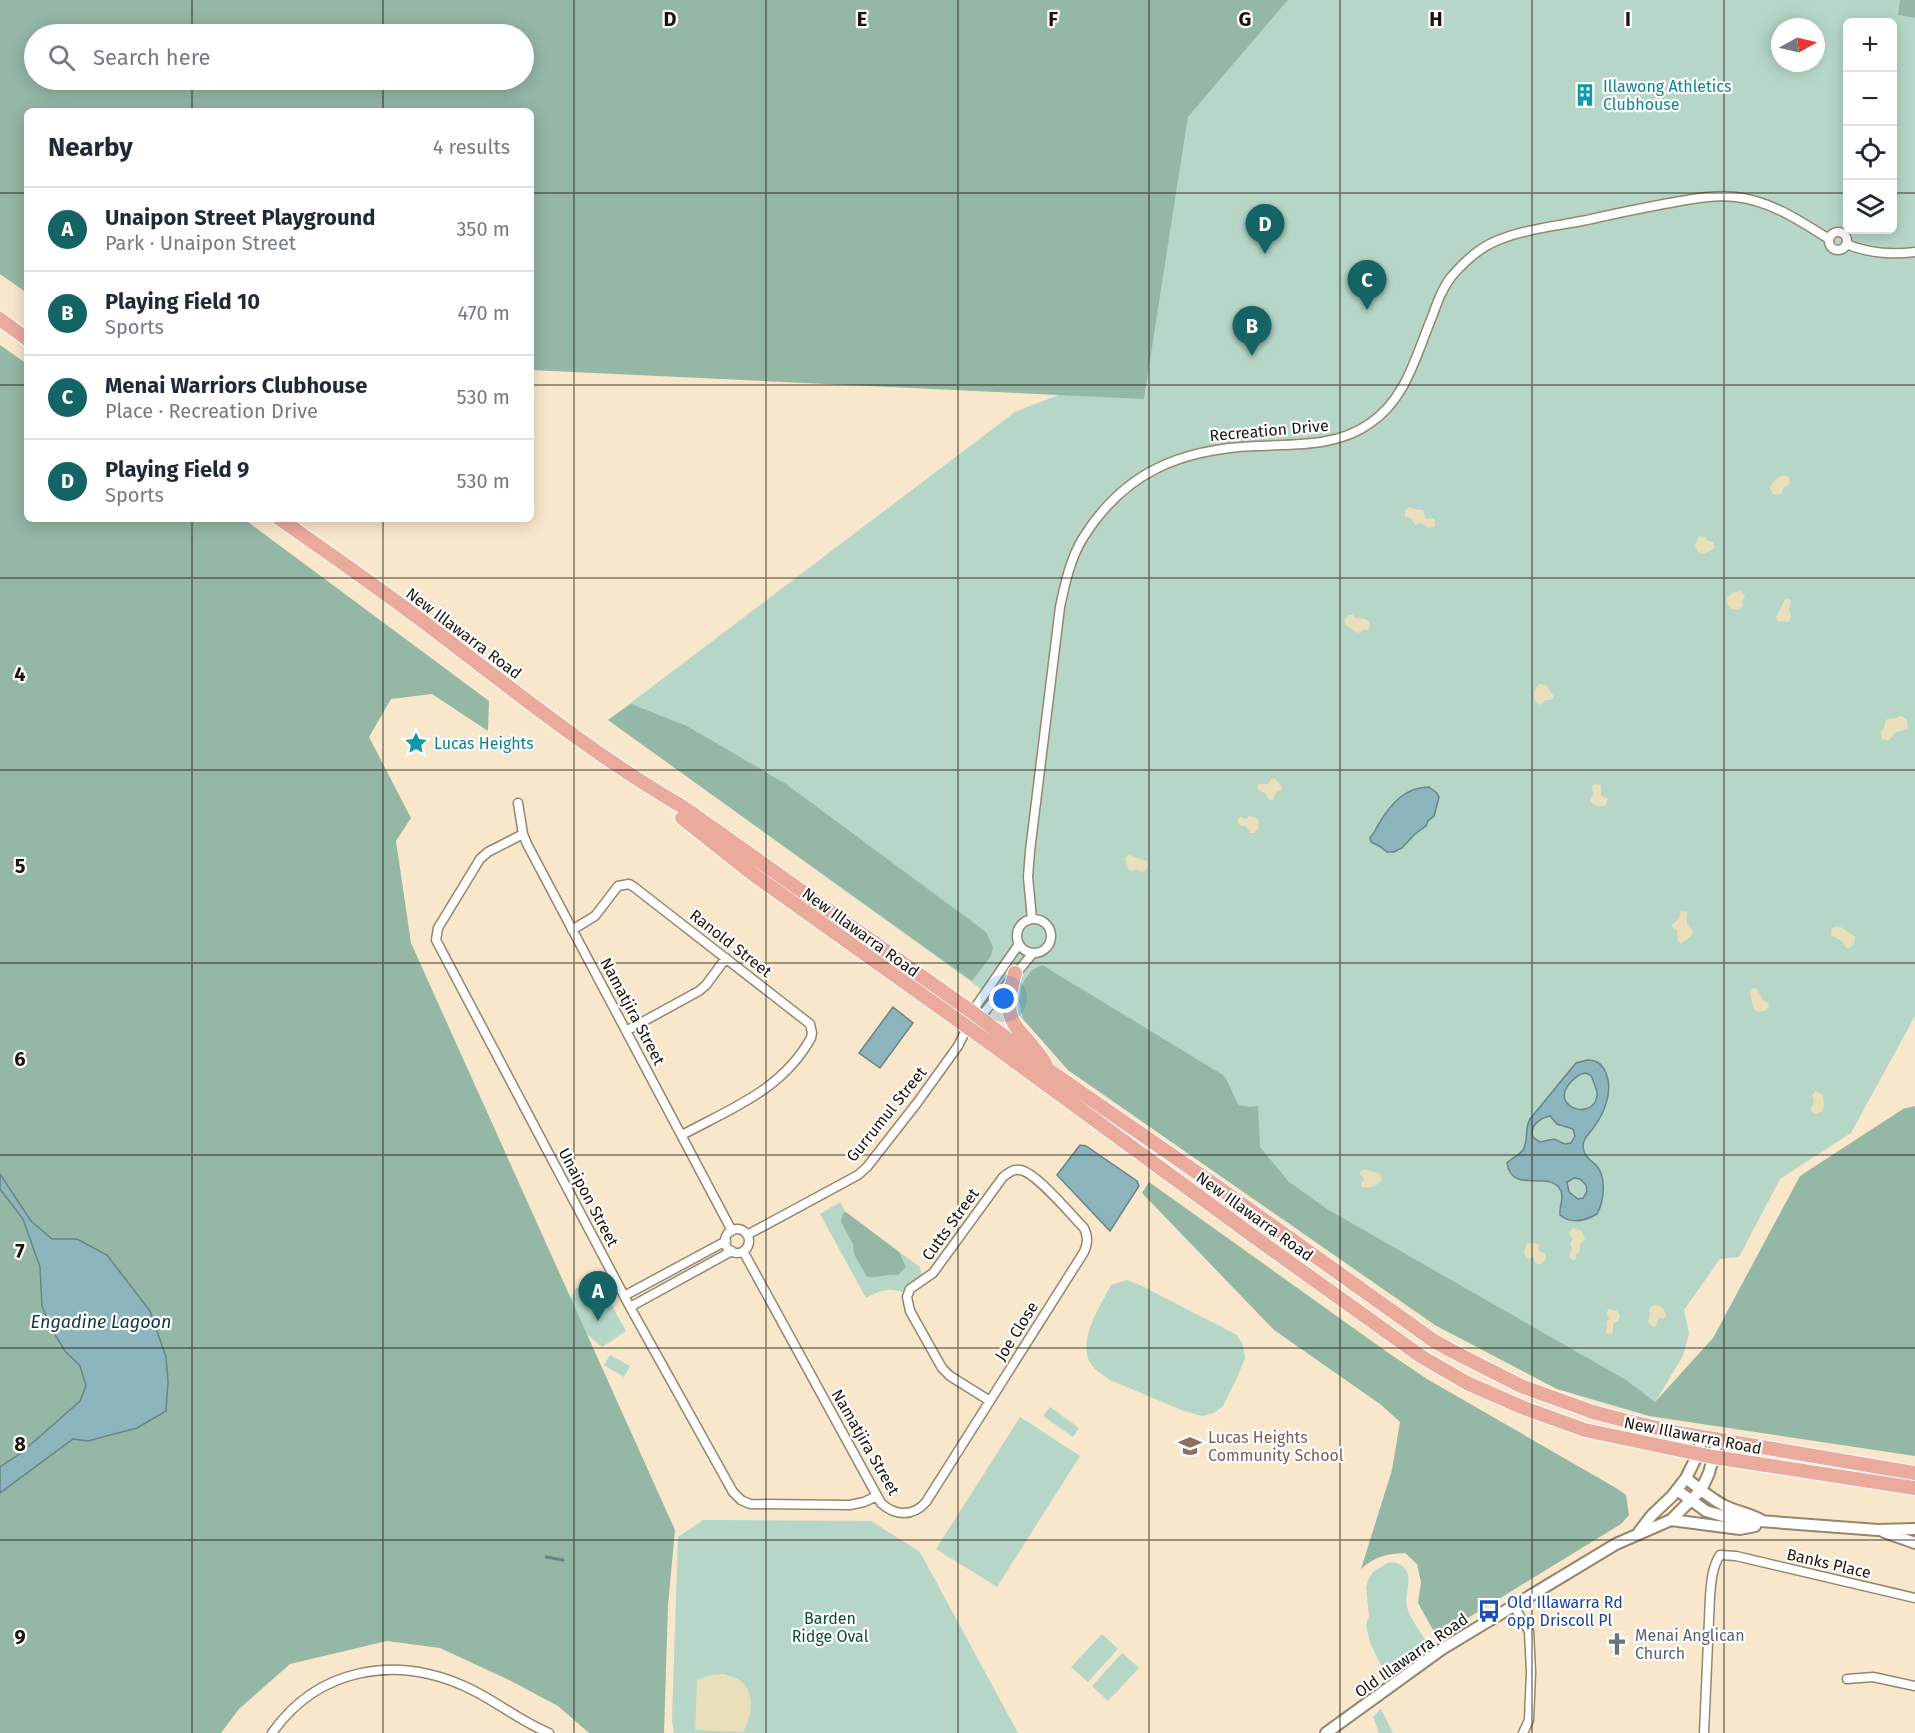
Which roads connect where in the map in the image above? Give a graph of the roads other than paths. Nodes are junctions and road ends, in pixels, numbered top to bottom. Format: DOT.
graph roads {
  1 [pos="1829,239"];
  2 [pos="1846,244"];
  3 [pos="1915,252"];
  4 [pos="0,320"];
  5 [pos="24,337"];
  6 [pos="284,522"];
  7 [pos="658,793"];
  8 [pos="518,803"];
  9 [pos="523,834"];
  10 [pos="1032,919"];
  11 [pos="572,930"];
  12 [pos="1019,944"];
  13 [pos="1033,953"];
  14 [pos="726,958"];
  15 [pos="1015,973"];
  16 [pos="976,1015"];
  17 [pos="967,1028"];
  18 [pos="626,1031"];
  19 [pos="1050,1071"];
  20 [pos="682,1135"];
  21 [pos="1013,1170"];
  22 [pos="732,1231"];
  23 [pos="747,1235"];
  24 [pos="726,1241"];
  25 [pos="732,1251"];
  26 [pos="743,1251"];
  27 [pos="624,1296"];
  28 [pos="630,1307"];
  29 [pos="990,1401"];
  30 [pos="1702,1437"];
  31 [pos="1718,1439"];
  32 [pos="1698,1454"];
  33 [pos="1713,1457"];
  34 [pos="1915,1473"];
  35 [pos="1686,1478"];
  36 [pos="1915,1488"];
  37 [pos="1677,1490"];
  38 [pos="1701,1490"];
  39 [pos="877,1496"];
  40 [pos="1691,1501"];
  41 [pos="901,1514"];
  42 [pos="1671,1520"];
  43 [pos="1767,1523"];
  44 [pos="1878,1530"];
  45 [pos="1914,1530"];
  46 [pos="1639,1533"];
  47 [pos="1915,1543"];
  48 [pos="1915,1598"];
  49 [pos="1513,1605"];
  50 [pos="1847,1679"];
  51 [pos="1915,1686"];
  52 [pos="272,1733"];
  53 [pos="549,1733"];
  54 [pos="1326,1733"];
  55 [pos="1523,1733"];
  56 [pos="1704,1733"];
  1 -- 2 [label="street"];
  1 -- 2 [label="street"];
  1 -- 10 [label="street, Recreation Drive"];
  2 -- 3 [label="street"];
  4 -- 5 [label="highway"];
  6 -- 7 [label="highway, New Illawarra Road"];
  7 -- 16 [label="highway, New Illawarra Road"];
  7 -- 17 [label="highway, New Illawarra Road"];
  8 -- 9 [label="street, Namatjira Street"];
  9 -- 11 [label="street, Namatjira Street"];
  9 -- 27 [label="street, Unaipon Street"];
  10 -- 12 [label="street"];
  10 -- 13 [label="street"];
  11 -- 14 [label="street, Ranold Street"];
  11 -- 18 [label="street, Namatjira Street"];
  12 -- 13 [label="street"];
  12 -- 16 [label="street"];
  13 -- 15 [label="street"];
  14 -- 18 [label="street"];
  14 -- 20 [label="street, Ranold Street"];
  15 -- 16 [label="street"];
  15 -- 19 [label="highway"];
  16 -- 17 [label="street"];
  16 -- 19 [label="highway, New Illawarra Road"];
  17 -- 23 [label="street, Gurrumul Street"];
  17 -- 32 [label="highway, New Illawarra Road"];
  18 -- 20 [label="street, Namatjira Street"];
  19 -- 30 [label="highway, New Illawarra Road"];
  20 -- 22 [label="street, Namatjira Street"];
  21 -- 29 [label="street, Joe Close"];
  21 -- 29 [label="street, Cutts Street"];
  22 -- 23 [label="street"];
  22 -- 24 [label="street"];
  23 -- 26 [label="street"];
  24 -- 25 [label="street"];
  24 -- 27 [label="street"];
  25 -- 26 [label="street"];
  25 -- 28 [label="street"];
  26 -- 39 [label="street, Namatjira Street"];
  27 -- 28 [label="street, Unaipon Street"];
  28 -- 39 [label="street, Unaipon Street"];
  29 -- 41 [label="street, Joe Close"];
  30 -- 31 [label="highway, New Illawarra Road"];
  30 -- 32 [label="street, Old Illawarra Road"];
  31 -- 33 [label="street, Old Illawarra Road"];
  31 -- 34 [label="highway, New Illawarra Road"];
  32 -- 33 [label="highway, New Illawarra Road"];
  32 -- 35 [label="street, Old Illawarra Road"];
  33 -- 36 [label="highway, New Illawarra Road"];
  33 -- 38 [label="street, Old Illawarra Road"];
  35 -- 37 [label="street, Old Illawarra Road"];
  35 -- 38 [label="street, Old Illawarra Road"];
  37 -- 40 [label="street, Old Illawarra Road"];
  37 -- 46 [label="street, Old Illawarra Road"];
  38 -- 40 [label="street, Old Illawarra Road"];
  38 -- 43 [label="street, Old Illawarra Road"];
  39 -- 41 [label="street, Namatjira Street"];
  40 -- 42 [label="street, Old Illawarra Road"];
  40 -- 43 [label="street, Old Illawarra Road"];
  42 -- 43 [label="street, Old Illawarra Road"];
  42 -- 46 [label="street, Old Illawarra Road"];
  43 -- 44 [label="street, Old Illawarra Road"];
  44 -- 45 [label="street, Old Illawarra Road"];
  44 -- 47 [label="street, Old Illawarra Road"];
  46 -- 49 [label="street, Old Illawarra Road"];
  48 -- 56 [label="street, Banks Place"];
  49 -- 54 [label="street, Old Illawarra Road"];
  49 -- 55 [label="street"];
  50 -- 51 [label="street"];
  52 -- 53 [label="street"];
}
